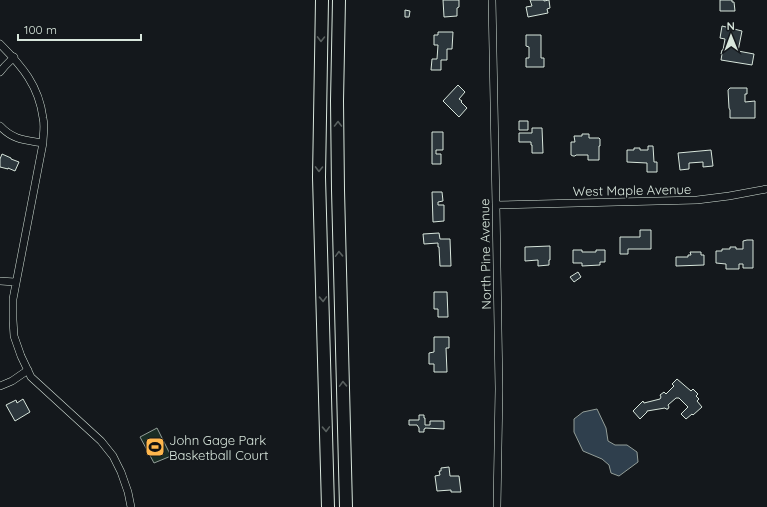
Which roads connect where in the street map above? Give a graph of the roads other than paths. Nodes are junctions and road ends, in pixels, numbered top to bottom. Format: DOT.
graph roads {
  1 [pos="322,0"];
  2 [pos="339,0"];
  3 [pos="492,0"];
  4 [pos="0,44"];
  5 [pos="14,57"];
  6 [pos="0,72"];
  7 [pos="0,126"];
  8 [pos="43,143"];
  9 [pos="767,189"];
  10 [pos="496,205"];
  11 [pos="0,281"];
  12 [pos="15,282"];
  13 [pos="28,370"];
  14 [pos="0,386"];
  15 [pos="131,507"];
  16 [pos="328,507"];
  17 [pos="346,507"];
  18 [pos="497,507"];
  1 -- 16 [label="main road, one-way"];
  17 -- 2 [label="main road, one-way"];
  3 -- 10 [label="street, North Pine Avenue"];
  4 -- 5 [label="street"];
  5 -- 6 [label="street"];
  5 -- 8 [label="street"];
  7 -- 8 [label="street"];
  8 -- 12 [label="street"];
  9 -- 10 [label="street, West Maple Avenue"];
  10 -- 18 [label="street, North Pine Avenue"];
  11 -- 12 [label="street"];
  12 -- 13 [label="street"];
  13 -- 14 [label="street"];
  13 -- 15 [label="street"];
}
